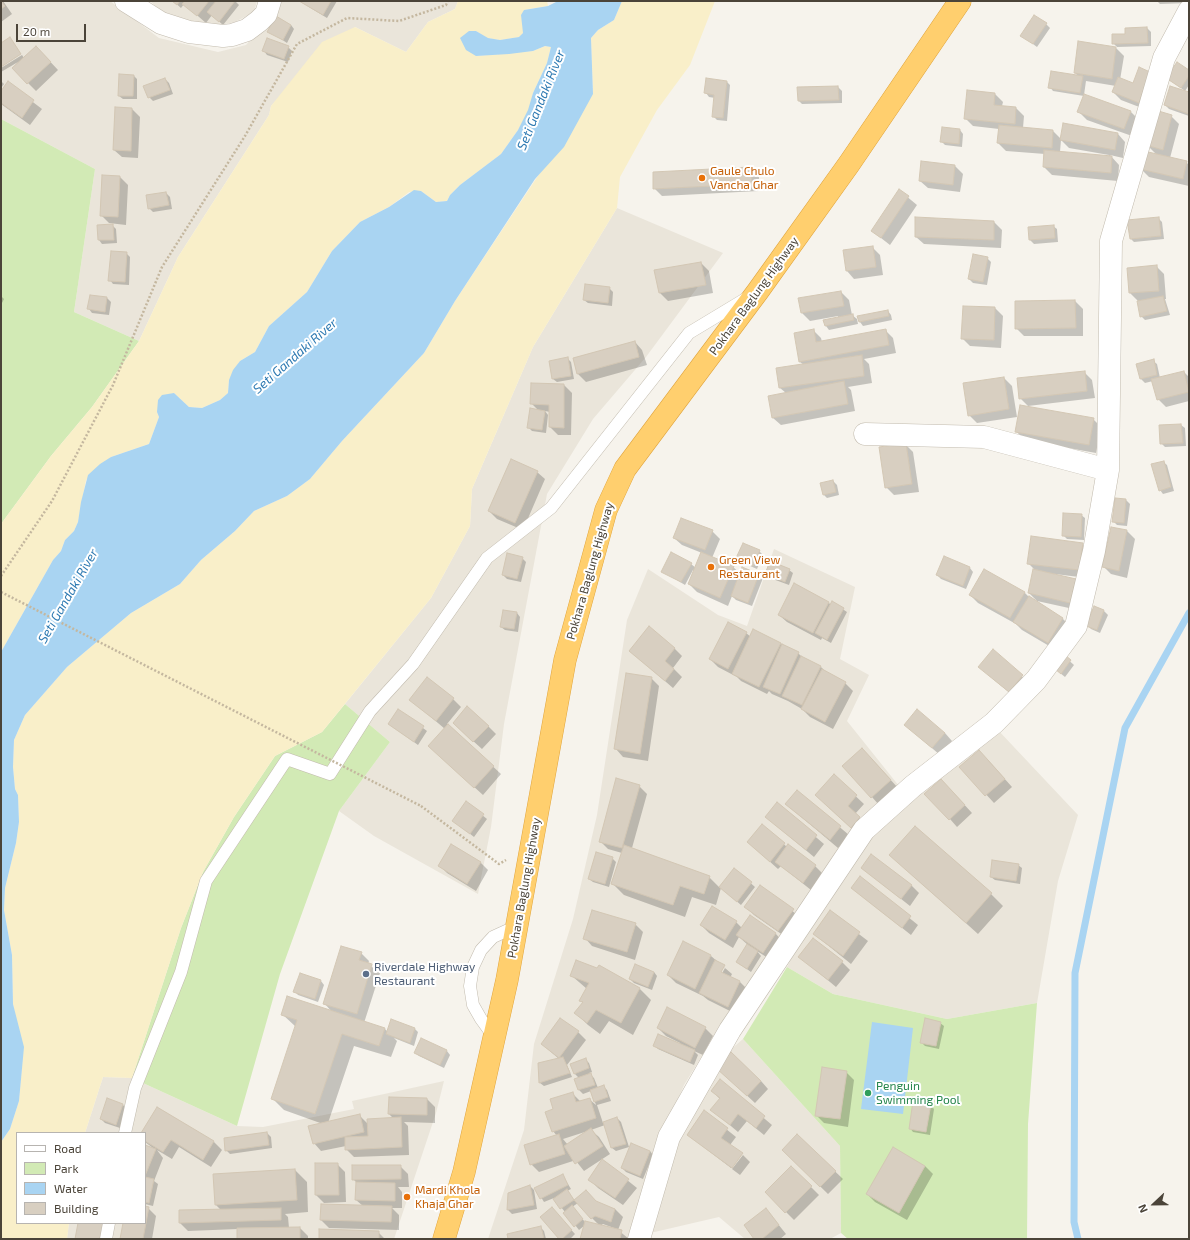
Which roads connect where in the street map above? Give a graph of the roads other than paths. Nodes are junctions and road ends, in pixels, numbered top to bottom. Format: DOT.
graph roads {
  1 [pos="126,1"];
  2 [pos="270,1"];
  3 [pos="960,1"];
  4 [pos="1189,12"];
  5 [pos="758,291"];
  6 [pos="864,434"];
  7 [pos="1108,470"];
  8 [pos="517,926"];
  9 [pos="494,1038"];
  10 [pos="125,1132"];
  11 [pos="109,1224"];
  12 [pos="106,1239"];
  13 [pos="444,1239"];
  14 [pos="639,1239"];
  1 -- 2 [label="street"];
  3 -- 5 [label="highway, Pokhara Baglung Highway"];
  4 -- 7 [label="street"];
  5 -- 8 [label="highway, Pokhara Baglung Highway"];
  5 -- 10 [label="lane"];
  6 -- 7 [label="street"];
  7 -- 14 [label="street"];
  8 -- 9 [label="highway, Pokhara Baglung Highway"];
  8 -- 9 [label="lane"];
  9 -- 13 [label="highway, Pokhara Baglung Highway"];
  11 -- 12 [label="lane"];
}
